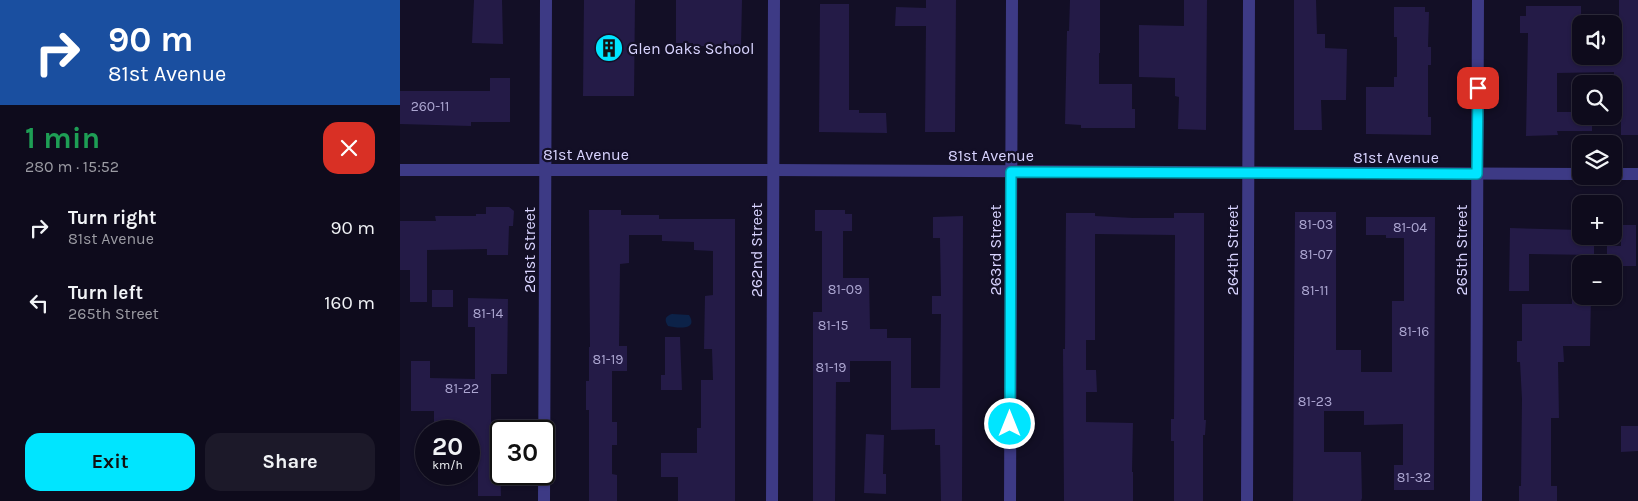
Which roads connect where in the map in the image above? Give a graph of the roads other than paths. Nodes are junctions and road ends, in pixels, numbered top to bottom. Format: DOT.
graph roads {
  1 [pos="546,0"];
  2 [pos="774,0"];
  3 [pos="1012,0"];
  4 [pos="1249,0"];
  5 [pos="1478,0"];
  6 [pos="400,170"];
  7 [pos="546,170"];
  8 [pos="773,170"];
  9 [pos="1011,172"];
  10 [pos="1249,173"];
  11 [pos="1477,174"];
  12 [pos="1572,174"];
  13 [pos="1622,174"];
  14 [pos="1638,174"];
  15 [pos="544,501"];
  16 [pos="772,501"];
  17 [pos="1010,501"];
  18 [pos="1247,501"];
  19 [pos="1476,501"];
  1 -- 7 [label="street, 261st Street"];
  2 -- 8 [label="street, 262nd Street"];
  3 -- 9 [label="street, 263rd Street"];
  4 -- 10 [label="street, 264th Street"];
  5 -- 11 [label="street, 265th Street"];
  6 -- 7 [label="street, 81st Avenue"];
  7 -- 8 [label="street, 81st Avenue"];
  7 -- 15 [label="street, 261st Street"];
  8 -- 9 [label="street, 81st Avenue"];
  8 -- 16 [label="street, 262nd Street"];
  9 -- 10 [label="street, 81st Avenue"];
  9 -- 17 [label="street, 263rd Street"];
  10 -- 11 [label="street, 81st Avenue"];
  10 -- 18 [label="street, 264th Street"];
  11 -- 12 [label="street, 81st Avenue"];
  11 -- 19 [label="street, 265th Street"];
  13 -- 14 [label="street"];
}
